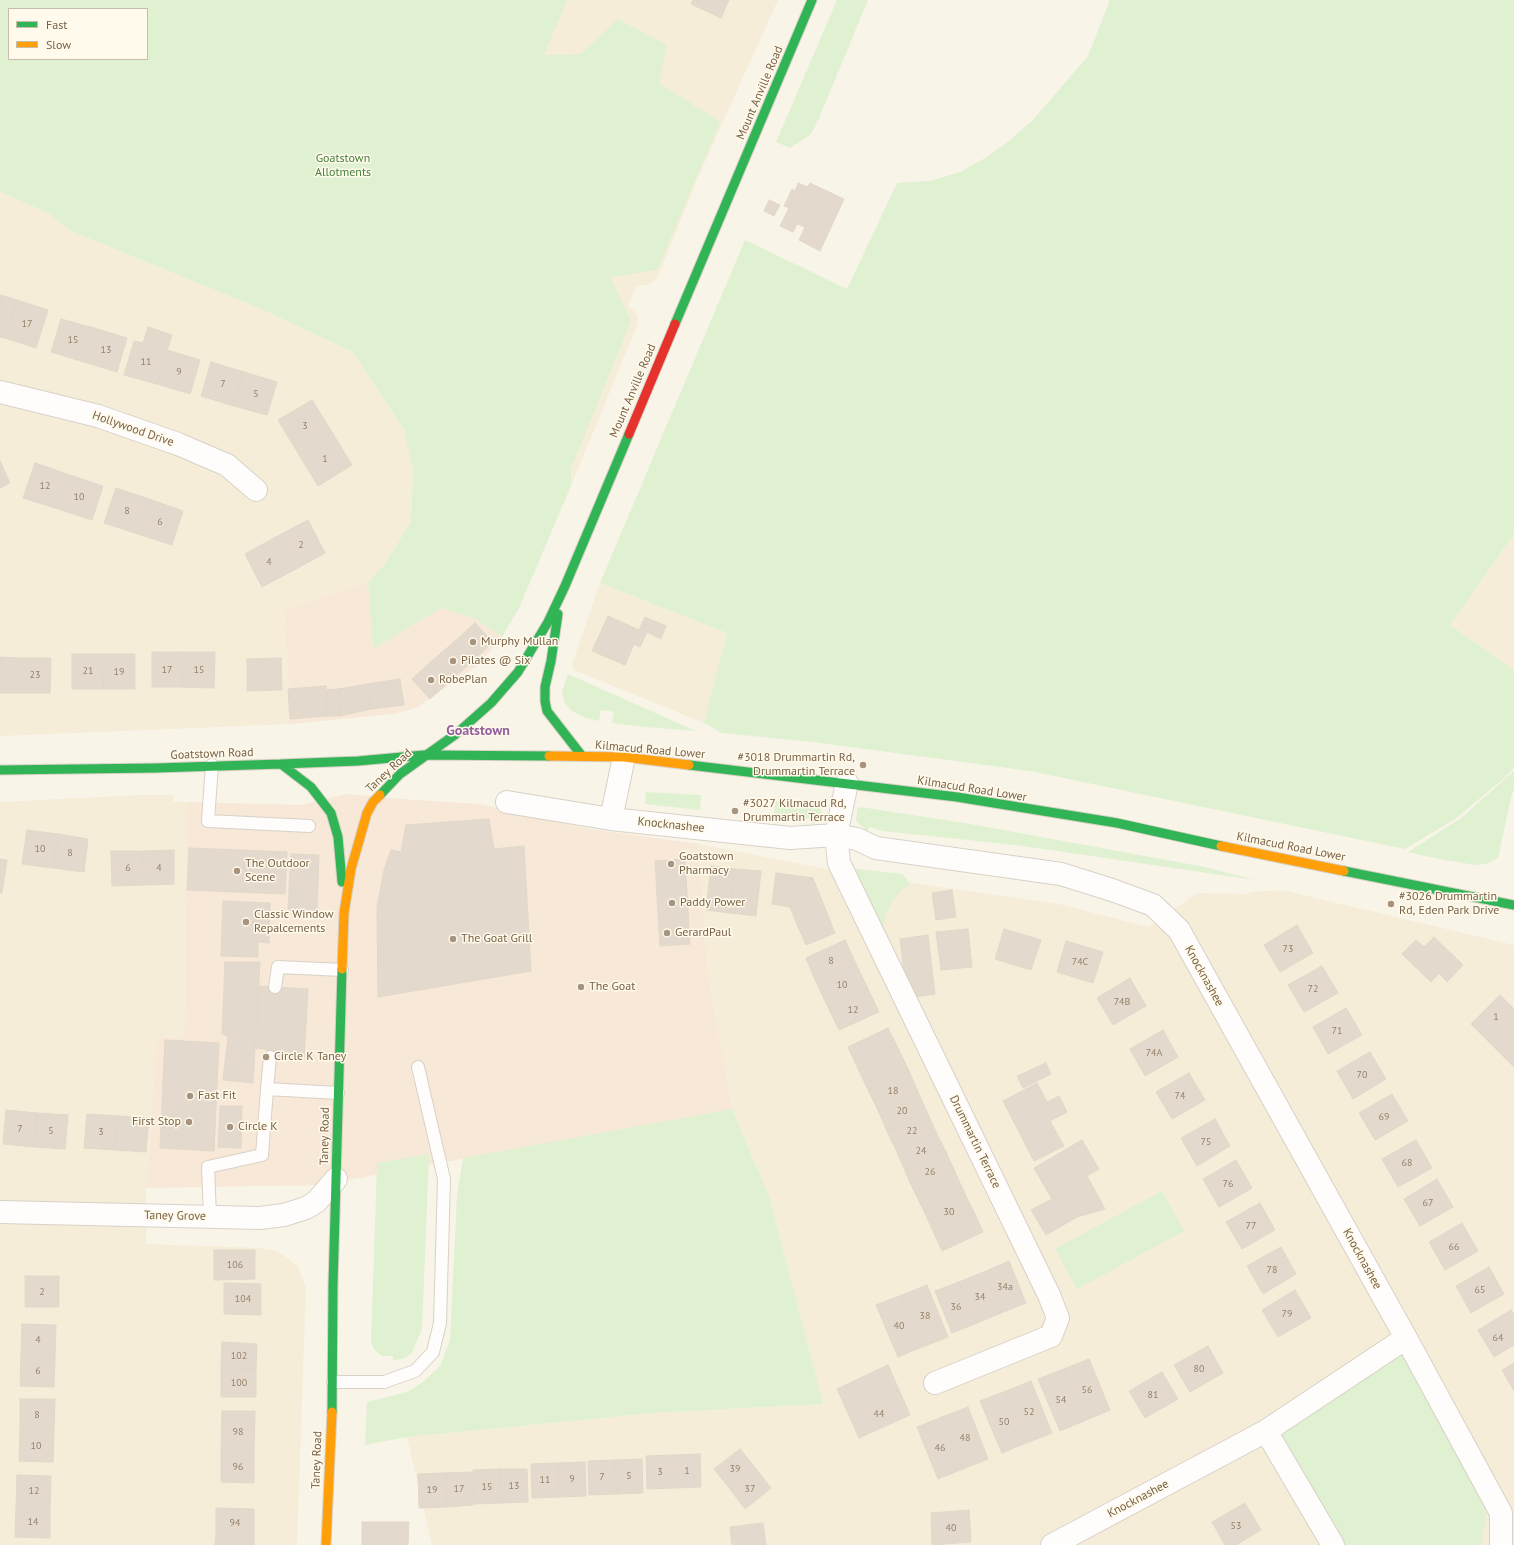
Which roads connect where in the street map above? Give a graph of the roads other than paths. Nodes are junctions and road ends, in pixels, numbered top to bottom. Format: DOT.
graph roads {
  1 [pos="812,0"];
  2 [pos="0,392"];
  3 [pos="256,490"];
  4 [pos="562,591"];
  5 [pos="424,755"];
  6 [pos="582,756"];
  7 [pos="624,757"];
  8 [pos="282,764"];
  9 [pos="212,765"];
  10 [pos="0,770"];
  11 [pos="847,783"];
  12 [pos="507,802"];
  13 [pos="611,819"];
  14 [pos="309,826"];
  15 [pos="836,835"];
  16 [pos="1511,904"];
  17 [pos="344,913"];
  18 [pos="342,970"];
  19 [pos="275,987"];
  20 [pos="270,1057"];
  21 [pos="418,1067"];
  22 [pos="267,1089"];
  23 [pos="338,1093"];
  24 [pos="336,1179"];
  25 [pos="0,1212"];
  26 [pos="210,1216"];
  27 [pos="1406,1338"];
  28 [pos="332,1382"];
  29 [pos="935,1383"];
  30 [pos="1266,1431"];
  31 [pos="326,1545"];
  32 [pos="1052,1545"];
  33 [pos="1332,1545"];
  34 [pos="1501,1545"];
  1 -- 4 [label="main road, Mount Anville Road"];
  2 -- 3 [label="street, Hollywood Drive"];
  4 -- 5 [label="main road, Mount Anville Road"];
  4 -- 6 [label="main road"];
  5 -- 6 [label="main road, Kilmacud Road Lower"];
  5 -- 8 [label="main road, Goatstown Road"];
  5 -- 17 [label="main road, Taney Road"];
  6 -- 7 [label="main road, Kilmacud Road Lower"];
  7 -- 11 [label="main road, Kilmacud Road Lower"];
  7 -- 13 [label="street"];
  8 -- 9 [label="main road, Goatstown Road"];
  8 -- 17 [label="main road"];
  9 -- 10 [label="main road, Goatstown Road"];
  9 -- 14 [label="lane"];
  11 -- 15 [label="street"];
  11 -- 16 [label="main road, Kilmacud Road Lower"];
  12 -- 13 [label="street, Knocknashee"];
  13 -- 15 [label="street, Knocknashee"];
  15 -- 27 [label="street, Knocknashee"];
  15 -- 29 [label="street, Drummartin Terrace"];
  17 -- 18 [label="main road, Taney Road"];
  18 -- 19 [label="lane"];
  18 -- 23 [label="main road, Taney Road"];
  20 -- 22 [label="lane"];
  21 -- 28 [label="lane"];
  22 -- 23 [label="lane"];
  22 -- 26 [label="lane"];
  23 -- 24 [label="main road, Taney Road"];
  24 -- 26 [label="street, Taney Grove"];
  24 -- 28 [label="main road, Taney Road"];
  25 -- 26 [label="street, Taney Grove"];
  27 -- 30 [label="street, Knocknashee"];
  27 -- 34 [label="street, Knocknashee"];
  28 -- 31 [label="main road, Taney Road"];
  30 -- 32 [label="street, Knocknashee"];
  30 -- 33 [label="street"];
}
